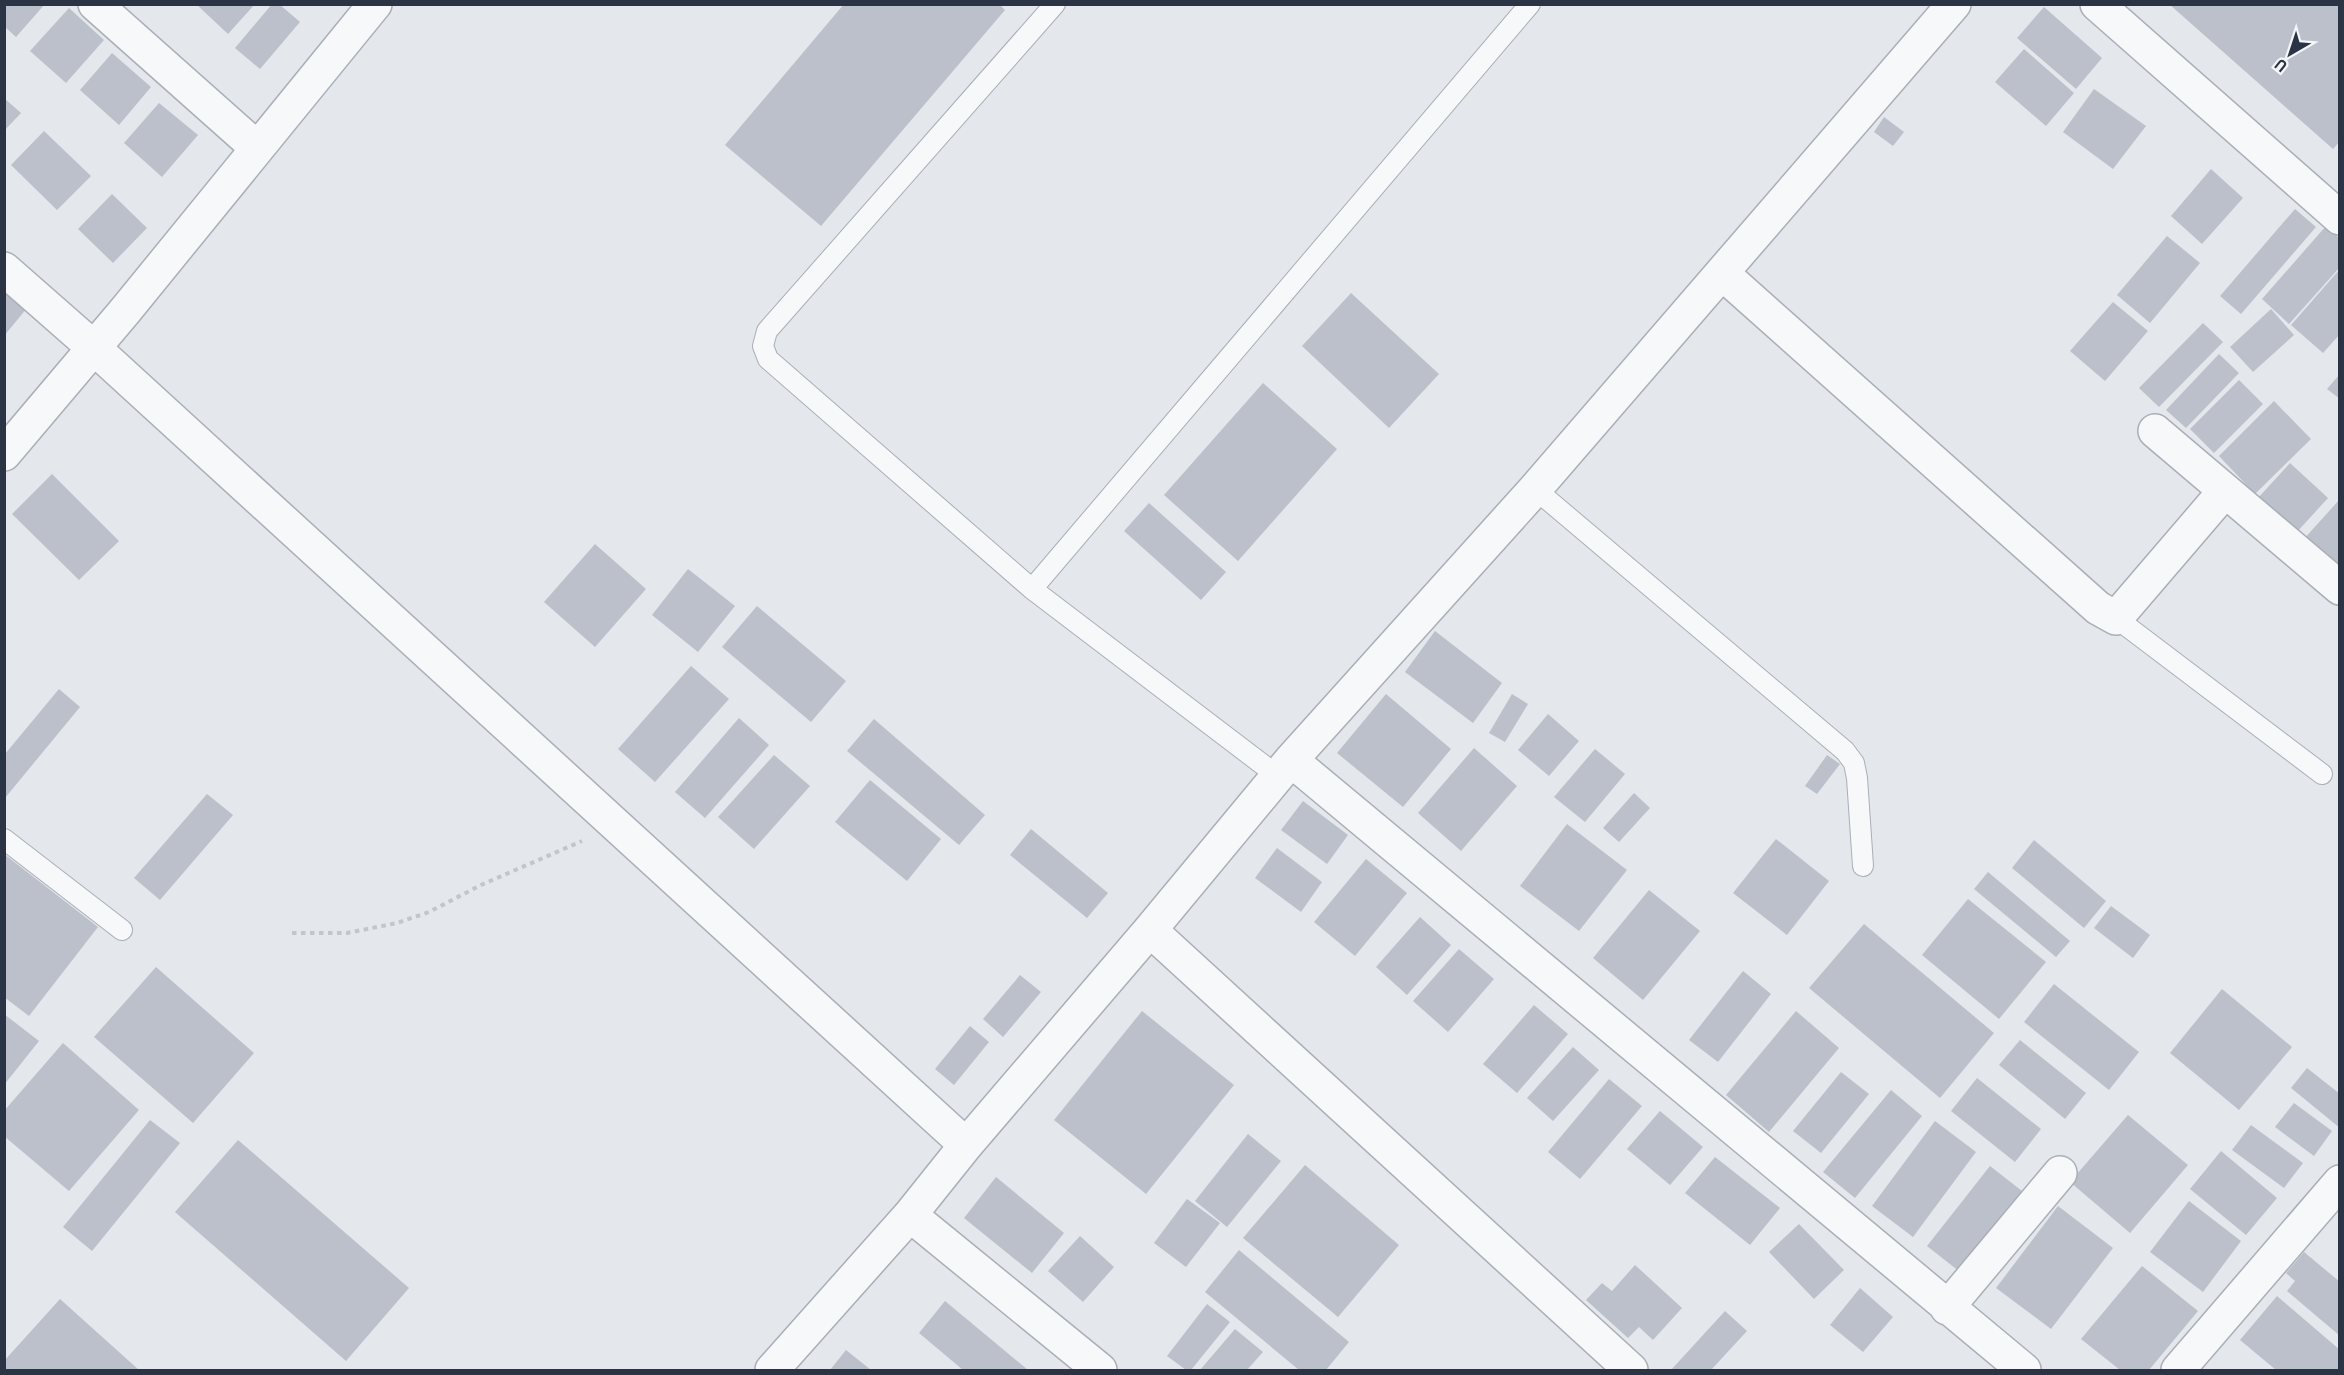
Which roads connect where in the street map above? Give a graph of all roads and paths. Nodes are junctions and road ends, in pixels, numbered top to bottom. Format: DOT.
graph roads {
  1 [pos="95,4"];
  2 [pos="375,4"];
  3 [pos="1055,4"];
  4 [pos="1530,4"];
  5 [pos="1954,4"];
  6 [pos="2097,4"];
  7 [pos="257,148"];
  8 [pos="2338,215"];
  9 [pos="4,269"];
  10 [pos="1723,274"];
  11 [pos="94,348"];
  12 [pos="2155,431"];
  13 [pos="4,454"];
  14 [pos="1535,489"];
  15 [pos="2224,492"];
  16 [pos="2340,588"];
  17 [pos="1032,589"];
  18 [pos="2116,618"];
  19 [pos="1285,769"];
  20 [pos="2322,774"];
  21 [pos="606,815"];
  22 [pos="4,839"];
  23 [pos="1863,866"];
  24 [pos="122,930"];
  25 [pos="1150,930"];
  26 [pos="292,933"];
  27 [pos="966,1145"];
  28 [pos="2060,1173"];
  29 [pos="2340,1182"];
  30 [pos="910,1215"];
  31 [pos="1947,1308"];
  32 [pos="772,1371"];
  33 [pos="1100,1371"];
  34 [pos="1631,1371"];
  35 [pos="2024,1371"];
  36 [pos="2178,1371"];
  1 -- 7 [label="street"];
  2 -- 7 [label="street"];
  3 -- 17 [label="lane"];
  4 -- 17 [label="lane"];
  5 -- 10 [label="street"];
  6 -- 8 [label="street"];
  7 -- 11 [label="street"];
  9 -- 11 [label="street"];
  10 -- 14 [label="street"];
  10 -- 18 [label="street"];
  11 -- 13 [label="street"];
  11 -- 21 [label="street"];
  12 -- 15 [label="street"];
  14 -- 19 [label="street"];
  14 -- 23 [label="lane"];
  15 -- 16 [label="street"];
  15 -- 18 [label="street"];
  17 -- 19 [label="lane"];
  18 -- 20 [label="lane"];
  19 -- 25 [label="street"];
  19 -- 31 [label="street"];
  21 -- 26 [label="path"];
  21 -- 27 [label="street"];
  22 -- 24 [label="lane"];
  25 -- 27 [label="street"];
  25 -- 34 [label="street"];
  27 -- 30 [label="street"];
  28 -- 31 [label="street"];
  29 -- 36 [label="street"];
  30 -- 32 [label="street"];
  30 -- 33 [label="street"];
  31 -- 35 [label="street"];
}
